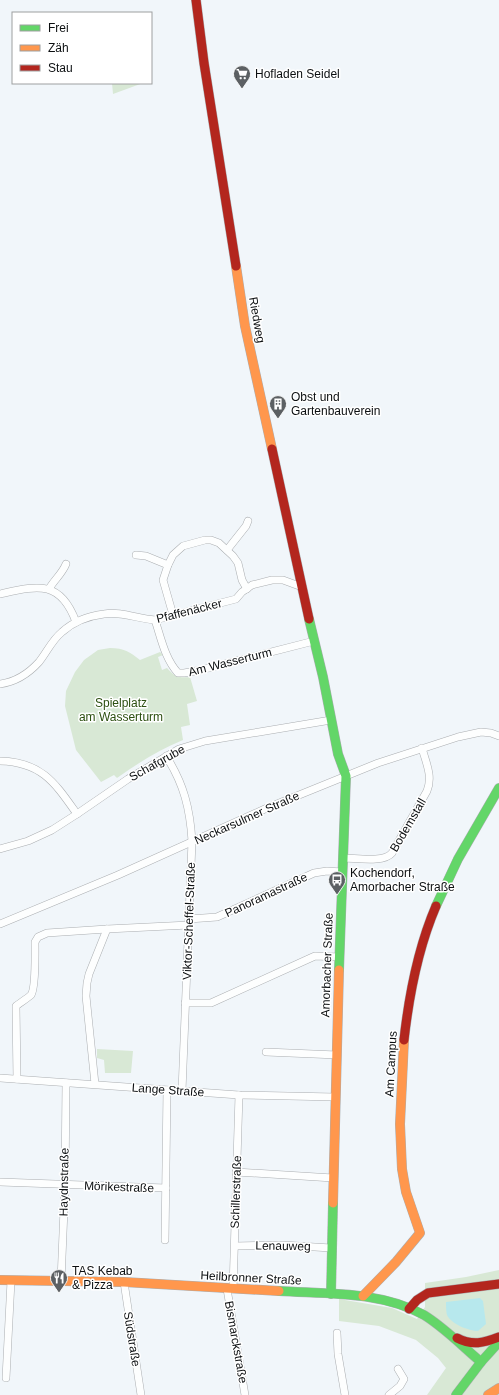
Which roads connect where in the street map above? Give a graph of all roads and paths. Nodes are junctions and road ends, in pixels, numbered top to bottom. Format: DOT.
graph roads {
  1 [pos="196,0"];
  2 [pos="248,521"];
  3 [pos="227,550"];
  4 [pos="136,555"];
  5 [pos="66,564"];
  6 [pos="168,565"];
  7 [pos="302,587"];
  8 [pos="49,589"];
  9 [pos="247,589"];
  10 [pos="0,594"];
  11 [pos="172,616"];
  12 [pos="155,620"];
  13 [pos="76,622"];
  14 [pos="314,641"];
  15 [pos="0,684"];
  16 [pos="331,720"];
  17 [pos="499,736"];
  18 [pos="422,748"];
  19 [pos="166,756"];
  20 [pos="0,761"];
  21 [pos="346,776"];
  22 [pos="499,788"];
  23 [pos="499,797"];
  24 [pos="77,814"];
  25 [pos="480,823"];
  26 [pos="192,842"];
  27 [pos="0,850"];
  28 [pos="343,858"];
  29 [pos="342,872"];
  30 [pos="189,922"];
  31 [pos="0,924"];
  32 [pos="107,929"];
  33 [pos="339,957"];
  34 [pos="185,1003"];
  35 [pos="266,1052"];
  36 [pos="337,1055"];
  37 [pos="0,1078"];
  38 [pos="17,1079"];
  39 [pos="66,1082"];
  40 [pos="95,1084"];
  41 [pos="167,1090"];
  42 [pos="182,1091"];
  43 [pos="239,1095"];
  44 [pos="335,1097"];
  45 [pos="236,1172"];
  46 [pos="333,1178"];
  47 [pos="0,1182"];
  48 [pos="65,1185"];
  49 [pos="166,1188"];
  50 [pos="165,1240"];
  51 [pos="234,1246"];
  52 [pos="331,1248"];
  53 [pos="0,1280"];
  54 [pos="11,1281"];
  55 [pos="61,1281"];
  56 [pos="124,1282"];
  57 [pos="499,1284"];
  58 [pos="230,1289"];
  59 [pos="331,1294"];
  60 [pos="363,1296"];
  61 [pos="409,1309"];
  62 [pos="440,1327"];
  63 [pos="337,1334"];
  64 [pos="499,1336"];
  65 [pos="499,1342"];
  66 [pos="481,1362"];
  67 [pos="398,1369"];
  68 [pos="6,1378"];
  69 [pos="499,1388"];
  70 [pos="499,1393"];
  71 [pos="141,1395"];
  72 [pos="245,1395"];
  73 [pos="345,1395"];
  74 [pos="389,1395"];
  75 [pos="456,1395"];
  76 [pos="488,1395"];
  77 [pos="497,1395"];
  1 -- 7 [label="main road, Riedweg"];
  2 -- 3 [label="street"];
  3 -- 6 [label="street"];
  3 -- 9 [label="street"];
  4 -- 6 [label="street"];
  5 -- 8 [label="street"];
  6 -- 11 [label="street"];
  7 -- 9 [label="street, Pfaffenäcker"];
  7 -- 14 [label="main road, Riedweg"];
  8 -- 10 [label="street"];
  8 -- 13 [label="street"];
  9 -- 11 [label="street, Pfaffenäcker"];
  11 -- 12 [label="street, Pfaffenäcker"];
  12 -- 13 [label="street, Pfaffenäcker"];
  12 -- 14 [label="street, Am Wasserturm"];
  13 -- 15 [label="street, Pfaffenäcker"];
  14 -- 16 [label="main road, Amorbacher Straße"];
  16 -- 19 [label="street, Schafgrube"];
  16 -- 21 [label="main road, Amorbacher Straße"];
  17 -- 18 [label="street, Neckarsulmer Straße"];
  18 -- 21 [label="street, Neckarsulmer Straße"];
  18 -- 28 [label="street, Bodemstall"];
  19 -- 24 [label="street, Schafgrube"];
  19 -- 26 [label="street, Viktor-Scheffel-Straße"];
  20 -- 24 [label="street"];
  21 -- 26 [label="street, Neckarsulmer Straße"];
  21 -- 28 [label="main road, Amorbacher Straße"];
  22 -- 25 [label="main road, Am Campus"];
  23 -- 25 [label="main road, Am Campus"];
  24 -- 27 [label="street, Schafgrube"];
  25 -- 60 [label="main road, Am Campus"];
  26 -- 30 [label="street, Viktor-Scheffel-Straße"];
  26 -- 31 [label="street, Neckarsulmer Straße"];
  28 -- 29 [label="main road, Amorbacher Straße"];
  29 -- 30 [label="street, Panoramastraße"];
  29 -- 33 [label="main road, Amorbacher Straße"];
  30 -- 32 [label="street, Panoramastraße"];
  30 -- 34 [label="street, Viktor-Scheffel-Straße"];
  32 -- 38 [label="street, Panoramastraße"];
  32 -- 40 [label="street"];
  33 -- 34 [label="street"];
  33 -- 36 [label="main road, Amorbacher Straße"];
  34 -- 42 [label="street, Viktor-Scheffel-Straße"];
  35 -- 36 [label="street"];
  36 -- 44 [label="main road, Amorbacher Straße"];
  37 -- 38 [label="street, Lange Straße"];
  38 -- 39 [label="street, Lange Straße"];
  39 -- 40 [label="street, Lange Straße"];
  39 -- 48 [label="street, Haydnstraße"];
  40 -- 41 [label="street, Lange Straße"];
  41 -- 42 [label="street, Lange Straße"];
  41 -- 49 [label="street, Mörikestraße"];
  42 -- 43 [label="street, Lange Straße"];
  43 -- 44 [label="street, Lange Straße"];
  43 -- 45 [label="street, Schillerstraße"];
  44 -- 46 [label="main road, Amorbacher Straße"];
  45 -- 46 [label="street"];
  45 -- 51 [label="street, Schillerstraße"];
  46 -- 52 [label="main road, Amorbacher Straße"];
  47 -- 48 [label="street, Mörikestraße"];
  48 -- 49 [label="street, Mörikestraße"];
  48 -- 55 [label="street, Haydnstraße"];
  49 -- 50 [label="street, Mörikestraße"];
  51 -- 52 [label="street, Lenauweg"];
  51 -- 58 [label="street, Schillerstraße"];
  52 -- 59 [label="main road, Amorbacher Straße"];
  53 -- 54 [label="main road, Heilbronner Straße"];
  54 -- 55 [label="main road, Heilbronner Straße"];
  54 -- 68 [label="street"];
  55 -- 56 [label="main road, Heilbronner Straße"];
  56 -- 58 [label="main road, Heilbronner Straße"];
  56 -- 71 [label="street, Südstraße"];
  57 -- 61 [label="main road"];
  58 -- 59 [label="main road, Heilbronner Straße"];
  58 -- 72 [label="street, Bismarckstraße"];
  59 -- 60 [label="main road, Heilbronner Straße"];
  60 -- 61 [label="main road, Heilbronner Straße"];
  61 -- 62 [label="main road, Heilbronner Straße"];
  62 -- 64 [label="main road"];
  62 -- 66 [label="main road, Heilbronner Straße"];
  63 -- 73 [label="street"];
  65 -- 66 [label="main road"];
  66 -- 75 [label="main road"];
  67 -- 74 [label="street"];
  69 -- 76 [label="main road"];
  70 -- 77 [label="main road"];
}
